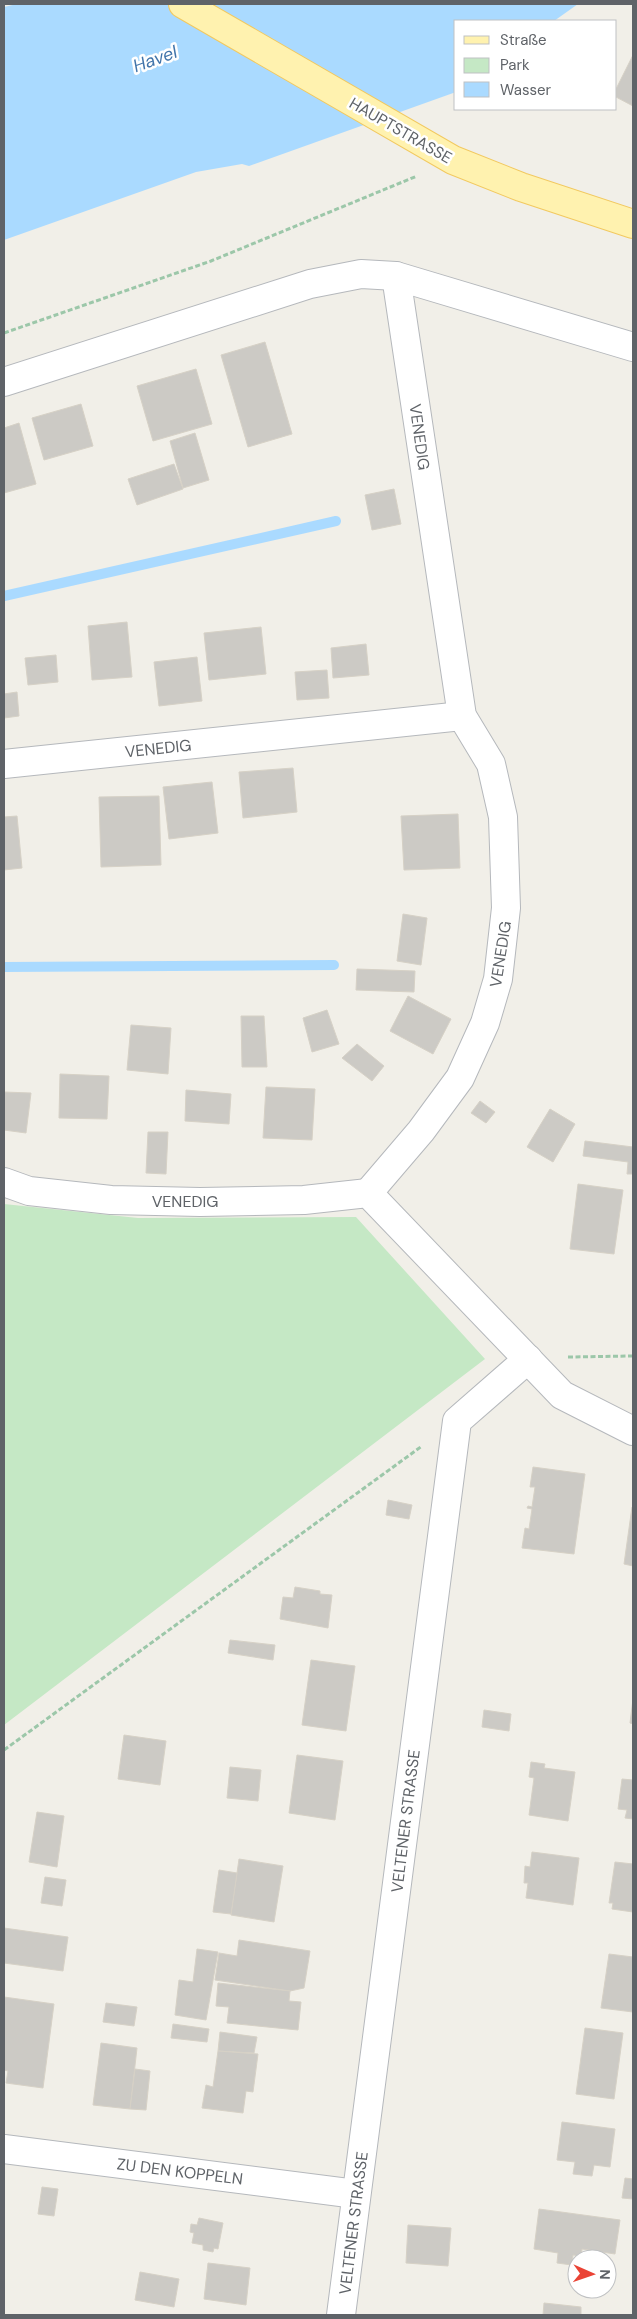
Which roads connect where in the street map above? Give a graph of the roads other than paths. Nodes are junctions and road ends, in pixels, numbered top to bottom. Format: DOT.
graph roads {
  1 [pos="183,4"];
  2 [pos="633,224"];
  3 [pos="396,276"];
  4 [pos="633,347"];
  5 [pos="4,382"];
  6 [pos="462,716"];
  7 [pos="4,764"];
  8 [pos="4,1182"];
  9 [pos="368,1193"];
  10 [pos="528,1359"];
  11 [pos="633,1431"];
  12 [pos="4,2148"];
  13 [pos="356,2194"];
  14 [pos="341,2315"];
  1 -- 2 [label="main road, HAUPTSTRASSE"];
  3 -- 4 [label="street"];
  3 -- 5 [label="street"];
  3 -- 6 [label="street, VENEDIG"];
  6 -- 7 [label="street, VENEDIG"];
  6 -- 9 [label="street, VENEDIG"];
  8 -- 9 [label="street, VENEDIG"];
  9 -- 10 [label="street"];
  10 -- 11 [label="street"];
  10 -- 13 [label="street, VELTENER STRASSE"];
  12 -- 13 [label="street, ZU DEN KOPPELN"];
  13 -- 14 [label="street, VELTENER STRASSE"];
}
